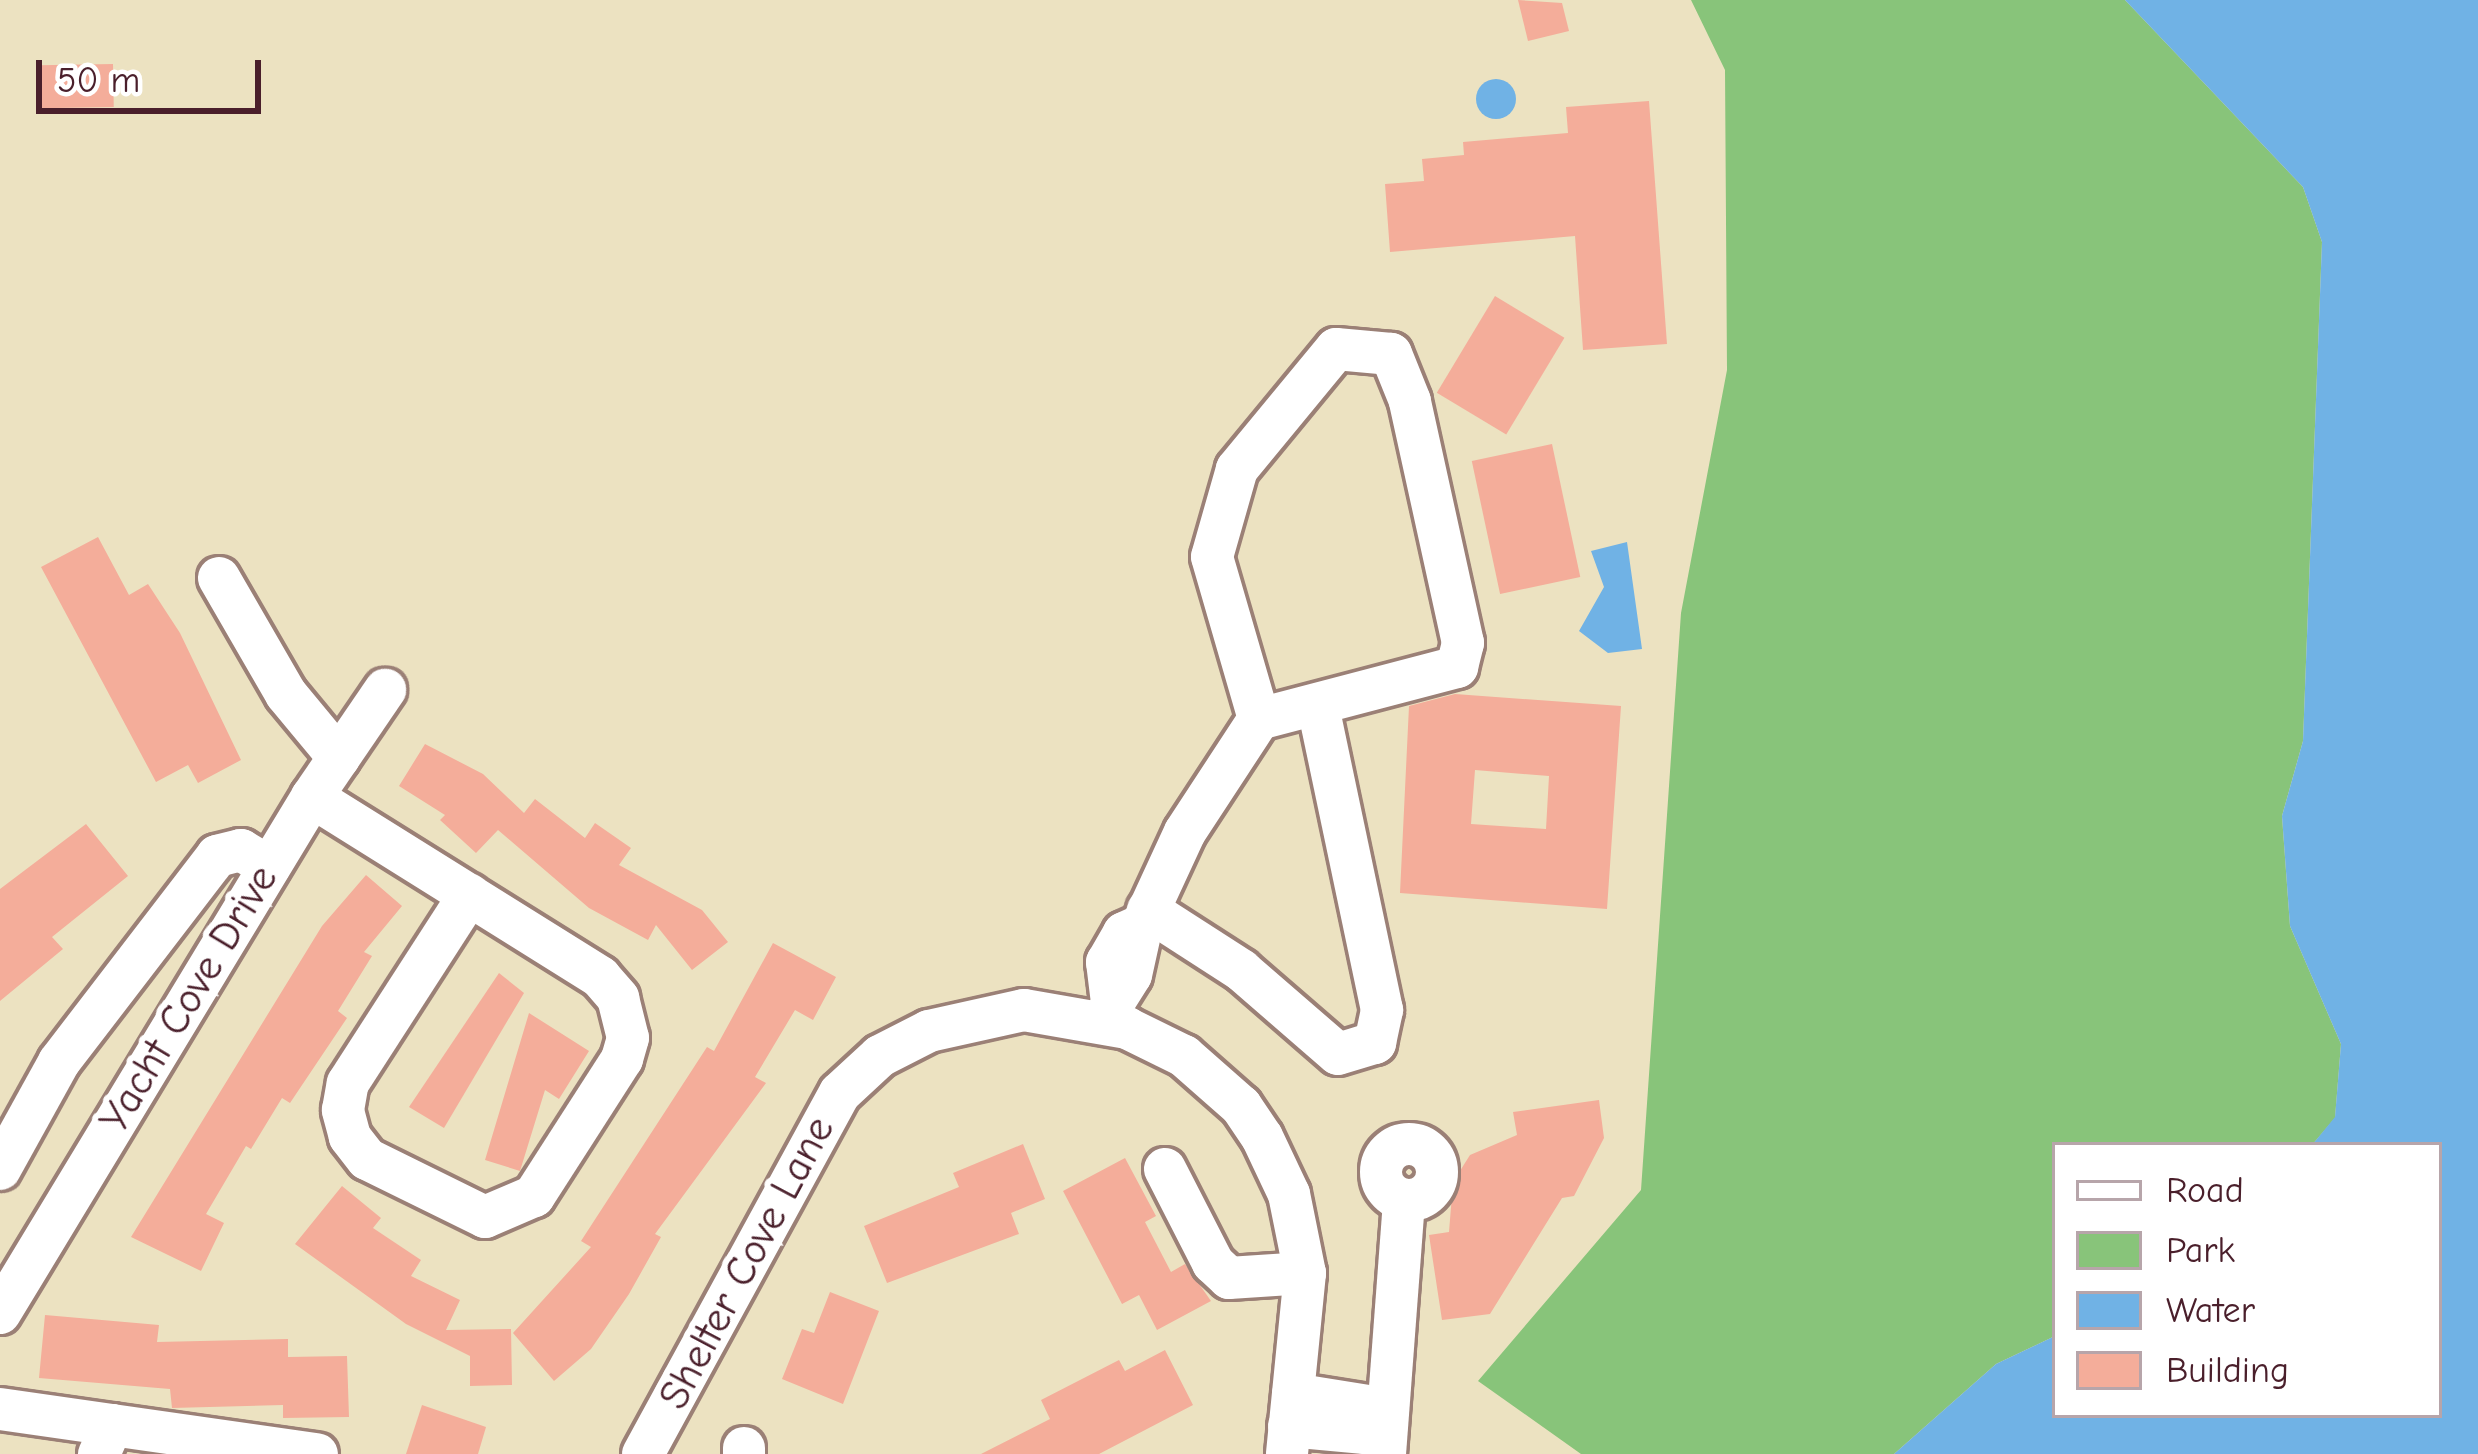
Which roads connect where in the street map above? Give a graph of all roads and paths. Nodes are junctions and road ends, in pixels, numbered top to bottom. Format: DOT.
graph roads {
  1 [pos="219,578"];
  2 [pos="385,690"];
  3 [pos="1318,706"];
  4 [pos="1259,718"];
  5 [pos="339,758"];
  6 [pos="311,797"];
  7 [pos="269,867"];
  8 [pos="469,896"];
  9 [pos="1145,918"];
  10 [pos="1106,1008"];
  11 [pos="0,1169"];
  12 [pos="1166,1169"];
  13 [pos="1404,1200"];
  14 [pos="17,1246"];
  15 [pos="1305,1273"];
  16 [pos="0,1313"];
  17 [pos="0,1408"];
  18 [pos="1290,1425"];
  19 [pos="1385,1438"];
  20 [pos="105,1439"];
  21 [pos="317,1454"];
  22 [pos="643,1454"];
  1 -- 5 [label="street"];
  2 -- 5 [label="street, Yacht Cove Drive"];
  3 -- 4 [label="street"];
  3 -- 4 [label="street"];
  3 -- 9 [label="street"];
  4 -- 9 [label="street"];
  5 -- 6 [label="street, Yacht Cove Drive"];
  6 -- 7 [label="street, Yacht Cove Drive"];
  6 -- 8 [label="street"];
  7 -- 11 [label="street"];
  7 -- 14 [label="street, Yacht Cove Drive"];
  8 -- 8 [label="street"];
  9 -- 10 [label="street"];
  10 -- 15 [label="street, Shelter Cove Lane"];
  10 -- 22 [label="street, Shelter Cove Lane"];
  12 -- 15 [label="street"];
  13 -- 19 [label="street"];
  14 -- 16 [label="street, Yacht Cove Drive"];
  15 -- 18 [label="street, Shelter Cove Lane"];
  17 -- 20 [label="street"];
  18 -- 19 [label="street"];
  20 -- 21 [label="street"];
}
